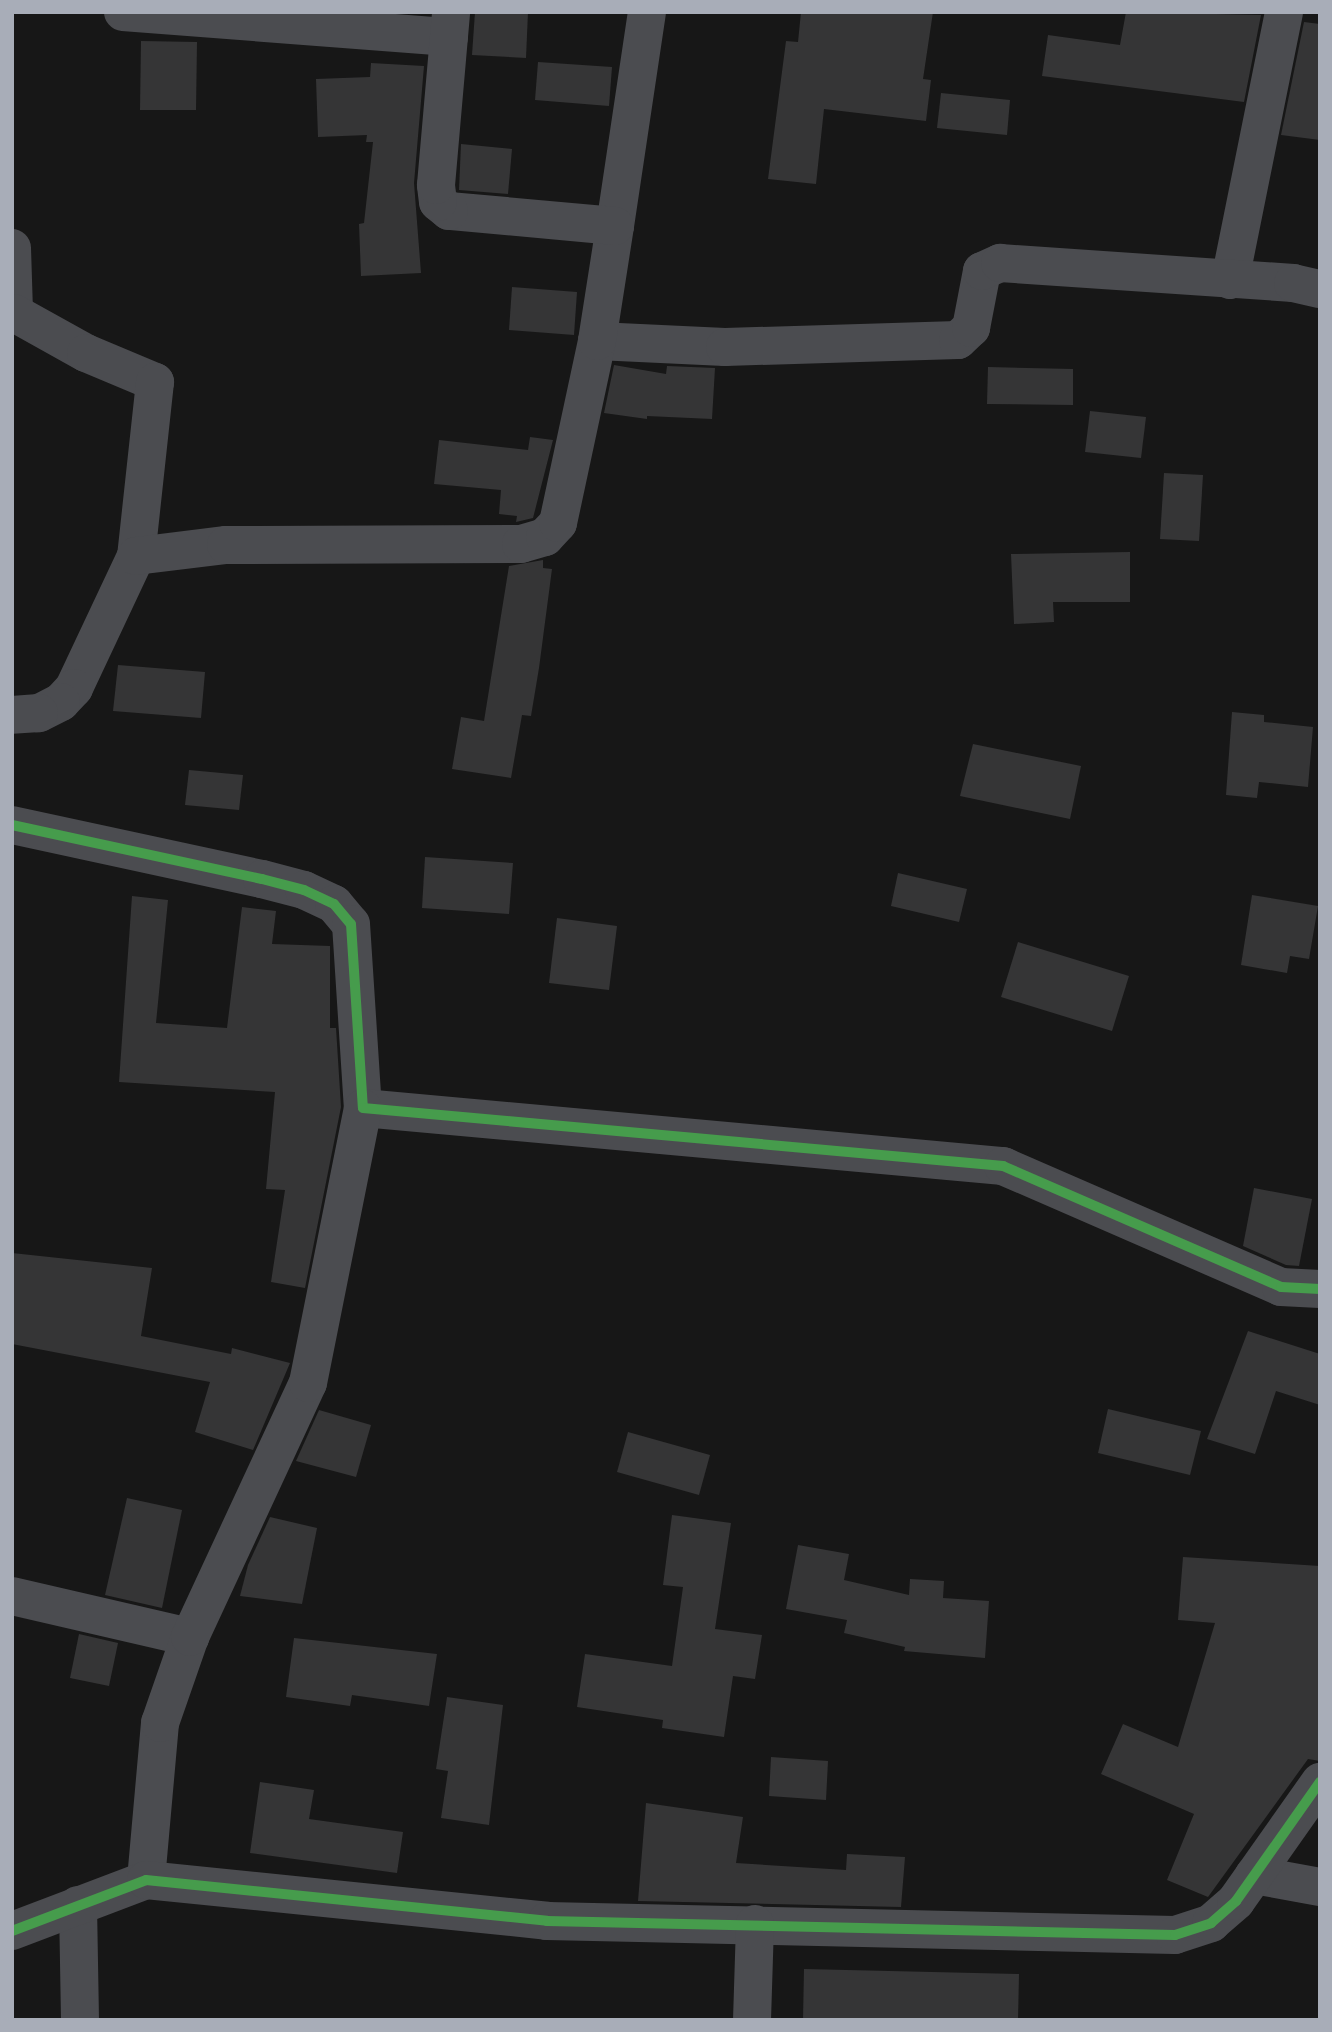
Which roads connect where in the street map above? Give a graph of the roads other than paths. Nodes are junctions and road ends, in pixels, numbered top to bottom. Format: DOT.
graph roads {
  1 [pos="123,12"];
  2 [pos="647,12"];
  3 [pos="1284,12"];
  4 [pos="450,25"];
  5 [pos="615,226"];
  6 [pos="12,248"];
  7 [pos="1230,280"];
  8 [pos="1320,289"];
  9 [pos="13,316"];
  10 [pos="597,341"];
  11 [pos="136,556"];
  12 [pos="12,715"];
  13 [pos="12,825"];
  14 [pos="363,1108"];
  15 [pos="1320,1289"];
  16 [pos="12,1597"];
  17 [pos="190,1637"];
  18 [pos="1320,1782"];
  19 [pos="1254,1875"];
  20 [pos="146,1880"];
  21 [pos="1320,1887"];
  22 [pos="78,1905"];
  23 [pos="755,1924"];
  24 [pos="12,1931"];
  25 [pos="80,2020"];
  26 [pos="752,2020"];
  1 -- 4 [label="street"];
  2 -- 5 [label="street"];
  3 -- 7 [label="street"];
  4 -- 5 [label="street"];
  5 -- 10 [label="street"];
  6 -- 9 [label="street"];
  7 -- 8 [label="street"];
  7 -- 10 [label="street"];
  9 -- 11 [label="street"];
  10 -- 11 [label="street"];
  11 -- 12 [label="street"];
  13 -- 14 [label="street"];
  14 -- 15 [label="street"];
  14 -- 17 [label="street"];
  16 -- 17 [label="street"];
  17 -- 20 [label="street"];
  18 -- 19 [label="street"];
  19 -- 21 [label="street"];
  19 -- 23 [label="street"];
  20 -- 22 [label="street"];
  20 -- 23 [label="street"];
  22 -- 24 [label="street"];
  22 -- 25 [label="street"];
  23 -- 26 [label="street"];
}
